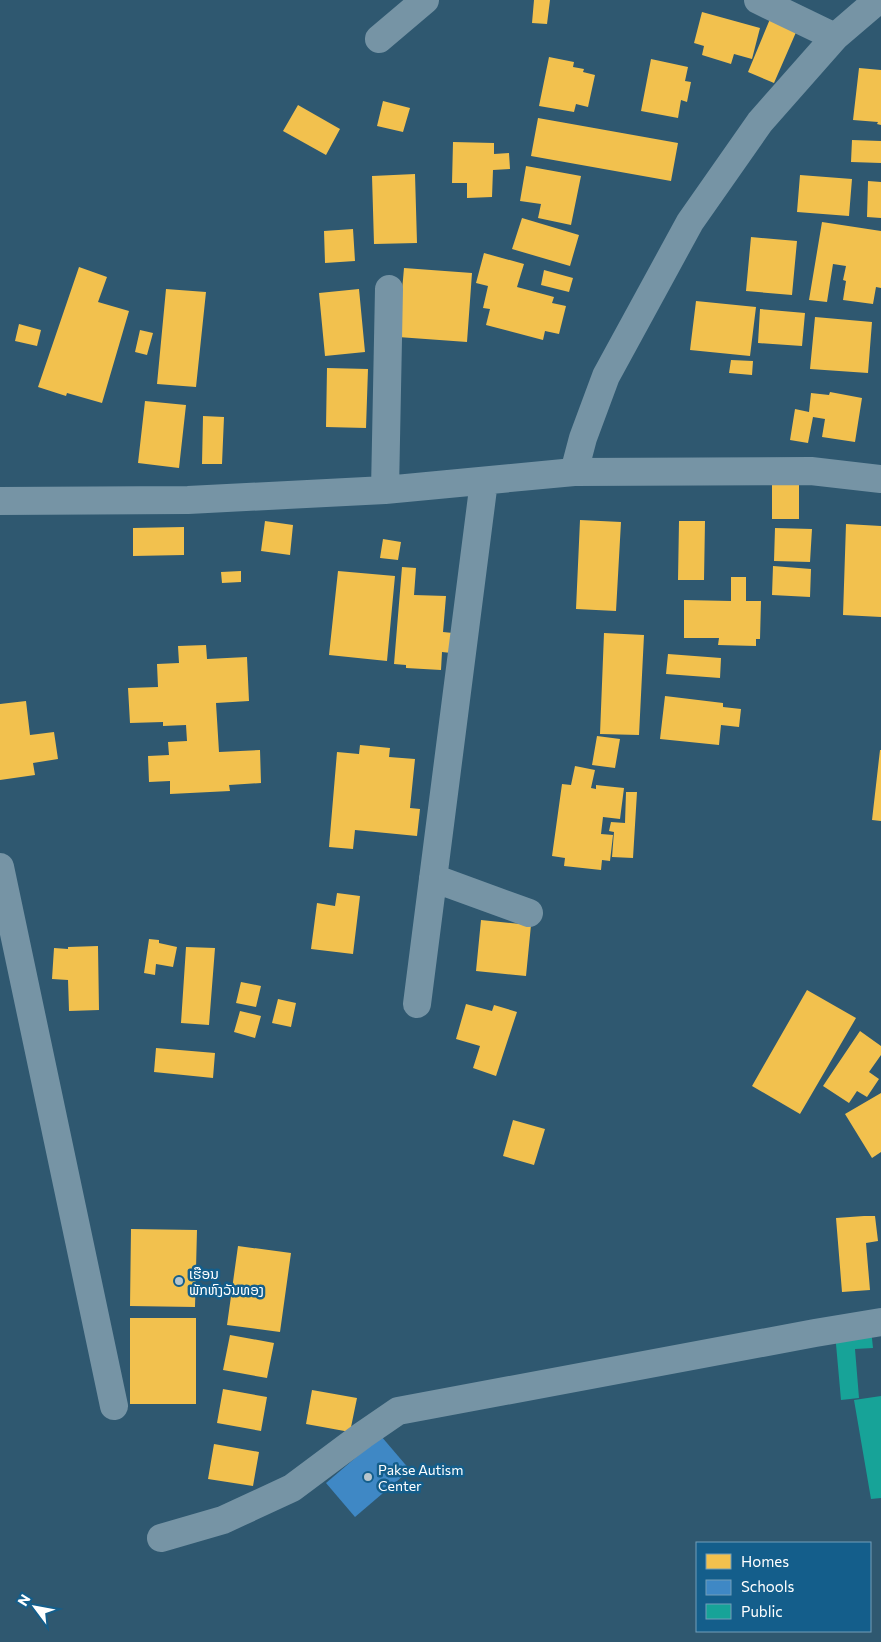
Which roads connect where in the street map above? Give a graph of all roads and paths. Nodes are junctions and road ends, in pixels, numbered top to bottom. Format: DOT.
graph roads {
  1 [pos="425,0"];
  2 [pos="758,0"];
  3 [pos="878,0"];
  4 [pos="835,37"];
  5 [pos="379,39"];
  6 [pos="389,289"];
  7 [pos="574,472"];
  8 [pos="881,479"];
  9 [pos="484,481"];
  10 [pos="385,490"];
  11 [pos="0,501"];
  12 [pos="0,867"];
  13 [pos="433,878"];
  14 [pos="529,913"];
  15 [pos="417,1004"];
  16 [pos="881,1322"];
  17 [pos="114,1406"];
  18 [pos="161,1538"];
  1 -- 5 [label="street"];
  2 -- 4 [label="street"];
  3 -- 4 [label="street"];
  4 -- 7 [label="street"];
  6 -- 10 [label="street"];
  7 -- 8 [label="street"];
  7 -- 9 [label="street"];
  9 -- 10 [label="street"];
  9 -- 13 [label="street"];
  10 -- 11 [label="street"];
  12 -- 17 [label="street"];
  13 -- 14 [label="street"];
  13 -- 15 [label="street"];
  16 -- 18 [label="street"];
}
